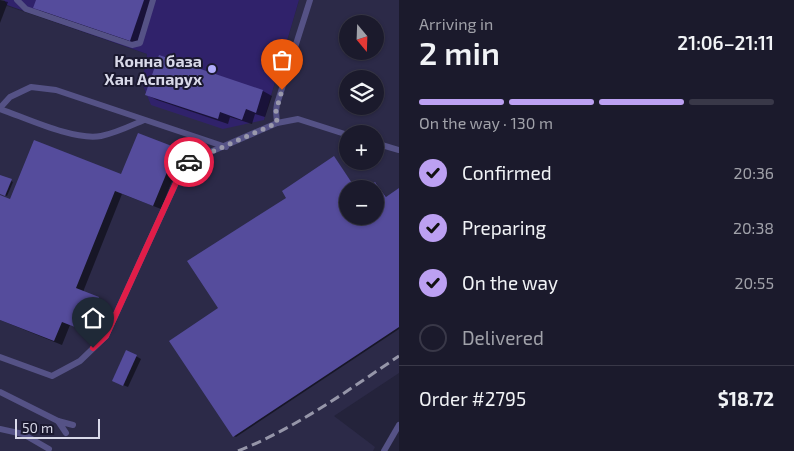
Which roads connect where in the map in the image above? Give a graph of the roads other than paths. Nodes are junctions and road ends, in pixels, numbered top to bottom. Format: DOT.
graph roads {
  1 [pos="17,0"];
  2 [pos="153,0"];
  3 [pos="310,0"];
  4 [pos="0,109"];
  5 [pos="144,120"];
  6 [pos="277,123"];
  7 [pos="339,131"];
  8 [pos="384,146"];
  9 [pos="226,147"];
  10 [pos="399,150"];
  11 [pos="0,357"];
  12 [pos="0,392"];
  13 [pos="58,421"];
  14 [pos="73,425"];
  15 [pos="399,425"];
  16 [pos="0,429"];
  17 [pos="66,433"];
  18 [pos="49,449"];
  19 [pos="384,451"];
  1 -- 2 [label="lane"];
  3 -- 6 [label="lane"];
  4 -- 5 [label="lane"];
  4 -- 5 [label="lane"];
  5 -- 9 [label="lane"];
  6 -- 7 [label="lane"];
  6 -- 9 [label="lane"];
  8 -- 10 [label="lane"];
  9 -- 11 [label="lane"];
  12 -- 13 [label="lane"];
  13 -- 14 [label="lane"];
  13 -- 17 [label="lane"];
  15 -- 19 [label="lane"];
  16 -- 18 [label="lane"];
}
